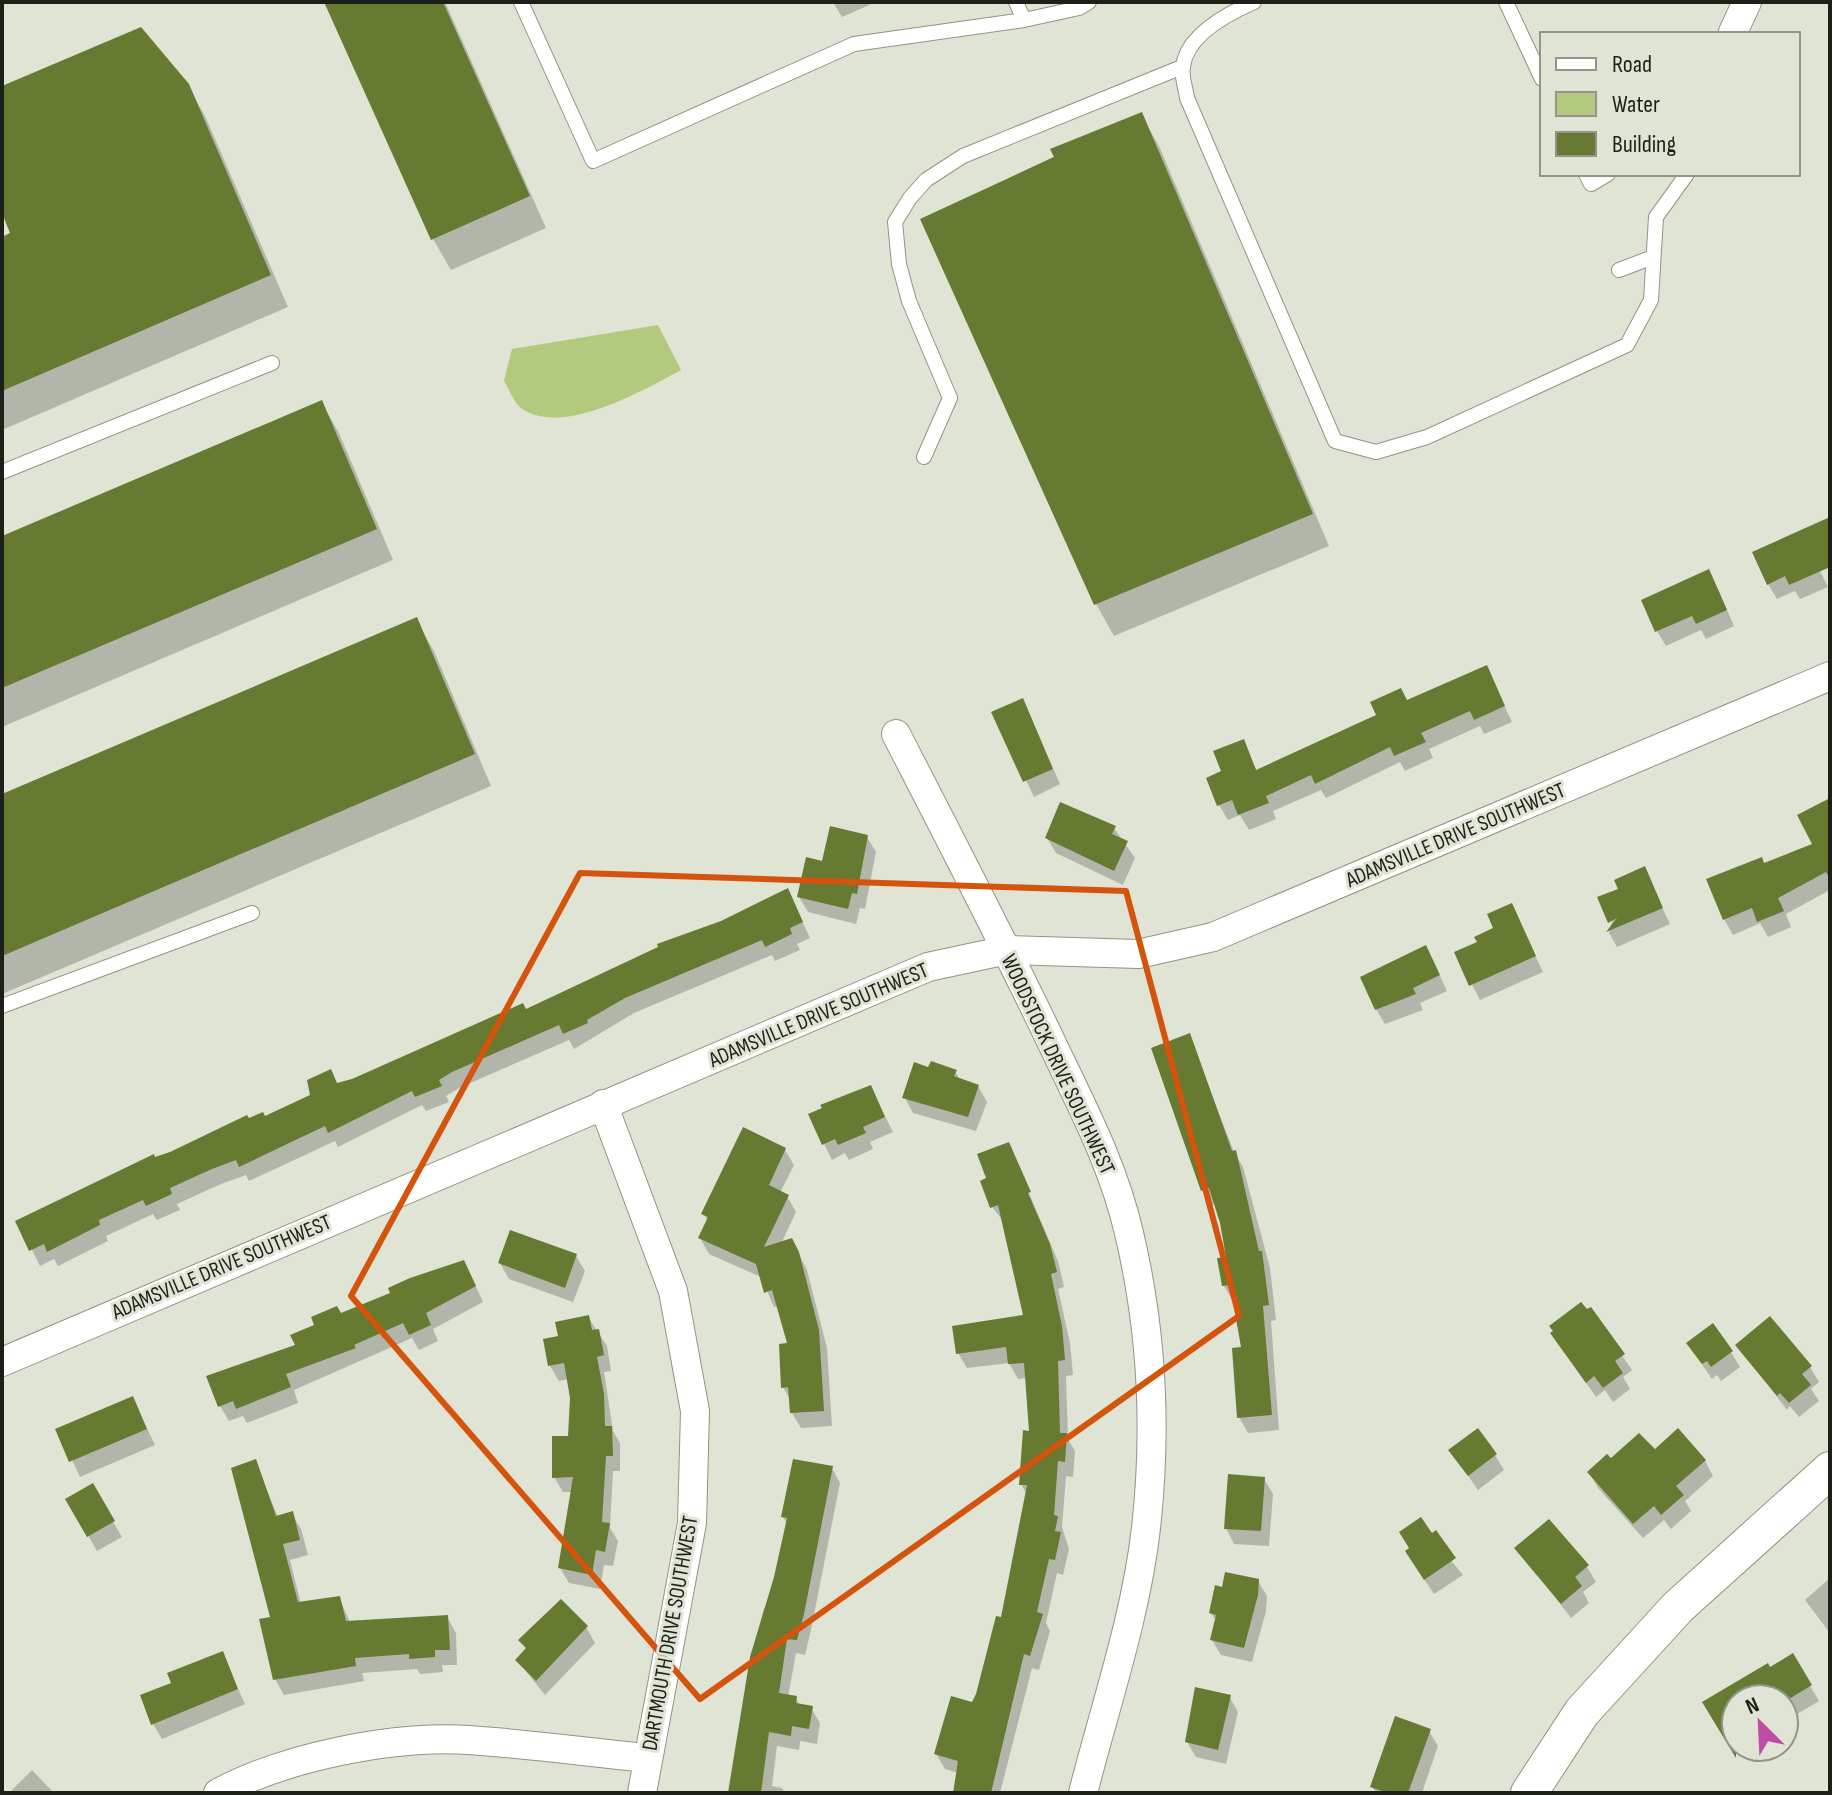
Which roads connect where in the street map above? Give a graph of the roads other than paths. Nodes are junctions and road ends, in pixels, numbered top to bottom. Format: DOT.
graph roads {
  1 [pos="521,2"];
  2 [pos="1016,2"];
  3 [pos="1089,2"];
  4 [pos="1254,2"];
  5 [pos="1506,2"];
  6 [pos="1747,2"];
  7 [pos="1024,20"];
  8 [pos="1733,32"];
  9 [pos="1182,67"];
  10 [pos="1540,75"];
  11 [pos="1587,176"];
  12 [pos="1605,176"];
  13 [pos="1686,176"];
  14 [pos="1653,257"];
  15 [pos="1619,270"];
  16 [pos="272,363"];
  17 [pos="924,457"];
  18 [pos="2,472"];
  19 [pos="1830,676"];
  20 [pos="896,734"];
  21 [pos="252,913"];
  22 [pos="1007,950"];
  23 [pos="2,1006"];
  24 [pos="603,1104"];
  25 [pos="2,1362"];
  26 [pos="1830,1470"];
  27 [pos="646,1758"];
  28 [pos="218,1793"];
  29 [pos="642,1793"];
  30 [pos="1083,1793"];
  31 [pos="1529,1793"];
  1 -- 7 [label="lane"];
  2 -- 7 [label="lane"];
  3 -- 7 [label="lane"];
  4 -- 9 [label="lane"];
  5 -- 10 [label="lane"];
  6 -- 8 [label="street"];
  9 -- 14 [label="lane"];
  9 -- 17 [label="lane"];
  11 -- 12 [label="lane"];
  13 -- 14 [label="lane"];
  14 -- 15 [label="lane"];
  16 -- 18 [label="lane"];
  19 -- 22 [label="street, ADAMSVILLE DRIVE SOUTHWEST"];
  20 -- 22 [label="street, WOODSTOCK DRIVE SOUTHWEST"];
  21 -- 23 [label="lane"];
  22 -- 24 [label="street, ADAMSVILLE DRIVE SOUTHWEST"];
  22 -- 30 [label="street, WOODSTOCK DRIVE SOUTHWEST"];
  24 -- 25 [label="street, ADAMSVILLE DRIVE SOUTHWEST"];
  24 -- 27 [label="street, DARTMOUTH DRIVE SOUTHWEST"];
  26 -- 31 [label="street"];
  27 -- 28 [label="street"];
  27 -- 29 [label="street, DARTMOUTH DRIVE SOUTHWEST"];
}
